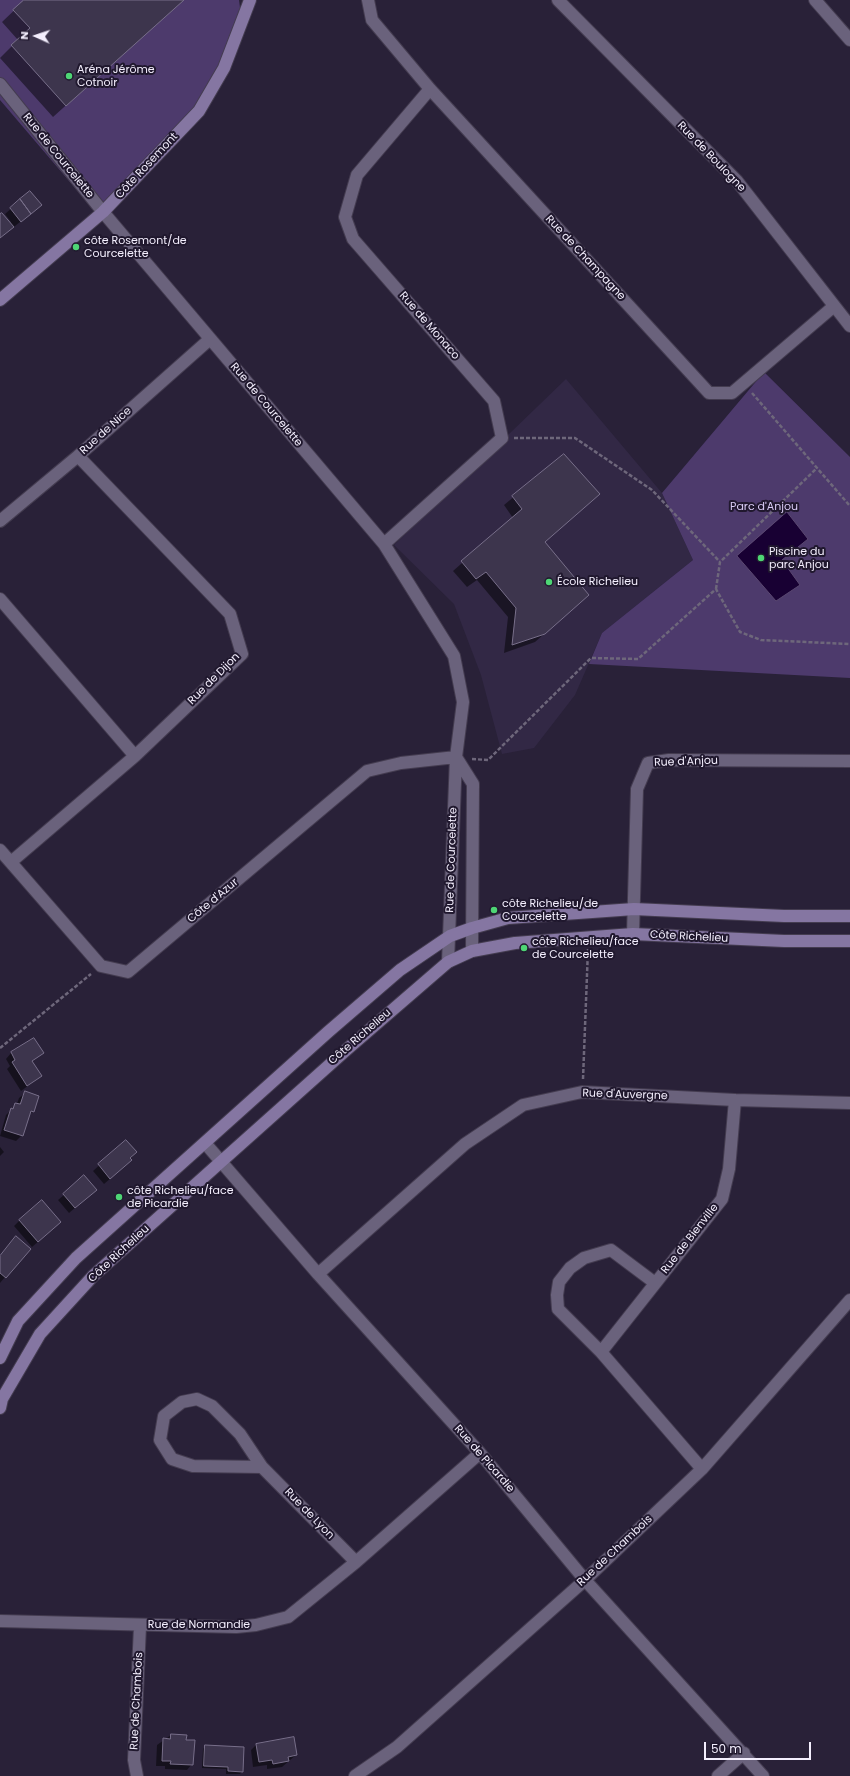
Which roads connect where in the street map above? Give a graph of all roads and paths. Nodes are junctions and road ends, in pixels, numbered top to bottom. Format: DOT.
graph roads {
  1 [pos="250,0"];
  2 [pos="368,0"];
  3 [pos="558,0"];
  4 [pos="815,0"];
  5 [pos="850,40"];
  6 [pos="0,84"];
  7 [pos="430,89"];
  8 [pos="103,212"];
  9 [pos="0,300"];
  10 [pos="834,307"];
  11 [pos="850,326"];
  12 [pos="210,339"];
  13 [pos="744,383"];
  14 [pos="502,438"];
  15 [pos="78,456"];
  16 [pos="817,468"];
  17 [pos="850,506"];
  18 [pos="0,521"];
  19 [pos="384,544"];
  20 [pos="720,562"];
  21 [pos="716,589"];
  22 [pos="0,599"];
  23 [pos="850,644"];
  24 [pos="135,756"];
  25 [pos="456,757"];
  26 [pos="850,761"];
  27 [pos="0,850"];
  28 [pos="11,862"];
  29 [pos="634,909"];
  30 [pos="850,916"];
  31 [pos="472,928"];
  32 [pos="634,934"];
  33 [pos="450,936"];
  34 [pos="589,938"];
  35 [pos="850,941"];
  36 [pos="472,951"];
  37 [pos="448,962"];
  38 [pos="101,966"];
  39 [pos="0,1048"];
  40 [pos="582,1092"];
  41 [pos="735,1100"];
  42 [pos="850,1103"];
  43 [pos="205,1142"];
  44 [pos="221,1161"];
  45 [pos="318,1274"];
  46 [pos="655,1283"];
  47 [pos="850,1300"];
  48 [pos="601,1352"];
  49 [pos="0,1358"];
  50 [pos="0,1408"];
  51 [pos="480,1453"];
  52 [pos="262,1467"];
  53 [pos="702,1469"];
  54 [pos="356,1562"];
  55 [pos="585,1580"];
  56 [pos="0,1621"];
  57 [pos="140,1626"];
  58 [pos="744,1753"];
  59 [pos="137,1776"];
  60 [pos="355,1776"];
  61 [pos="718,1776"];
  62 [pos="763,1776"];
  1 -- 8 [label="street, Côte Rosemont"];
  2 -- 7 [label="street, Rue de Champagne"];
  3 -- 10 [label="street, Rue de Boulogne"];
  4 -- 5 [label="street"];
  6 -- 8 [label="street, Rue de Courcelette"];
  7 -- 13 [label="street, Rue de Champagne"];
  7 -- 14 [label="street, Rue de Monaco"];
  8 -- 9 [label="street, Côte Rosemont"];
  8 -- 12 [label="street, Rue de Courcelette"];
  10 -- 11 [label="street, Rue de Boulogne"];
  10 -- 13 [label="street, Rue de Champagne"];
  12 -- 15 [label="street, Rue de Nice"];
  12 -- 19 [label="street, Rue de Courcelette"];
  13 -- 16 [label="path"];
  14 -- 19 [label="street"];
  14 -- 20 [label="path"];
  15 -- 18 [label="street, Rue de Nice"];
  15 -- 24 [label="street, Rue de Dijon"];
  16 -- 17 [label="path"];
  16 -- 20 [label="path"];
  19 -- 25 [label="street, Rue de Courcelette"];
  20 -- 21 [label="path"];
  21 -- 23 [label="path"];
  21 -- 25 [label="path"];
  22 -- 24 [label="street"];
  24 -- 28 [label="street, Rue de Dijon"];
  25 -- 31 [label="street, Rue de Courcelette"];
  25 -- 33 [label="street, Rue de Courcelette"];
  25 -- 38 [label="street, Côte d'Azur"];
  26 -- 29 [label="street, Rue d'Anjou"];
  27 -- 28 [label="street"];
  28 -- 38 [label="street"];
  29 -- 30 [label="street"];
  29 -- 31 [label="street"];
  29 -- 32 [label="street, Rue d'Anjou"];
  31 -- 33 [label="street"];
  31 -- 36 [label="street, Rue de Courcelette"];
  32 -- 34 [label="street, Côte Richelieu"];
  32 -- 35 [label="street, Côte Richelieu"];
  33 -- 37 [label="street, Rue de Courcelette"];
  33 -- 43 [label="street"];
  34 -- 36 [label="street, Côte Richelieu"];
  34 -- 40 [label="path"];
  36 -- 37 [label="street, Côte Richelieu"];
  37 -- 44 [label="street, Côte Richelieu"];
  38 -- 39 [label="path"];
  40 -- 41 [label="street, Rue d'Auvergne"];
  40 -- 45 [label="street, Rue d'Auvergne"];
  41 -- 42 [label="street, Rue d'Auvergne"];
  41 -- 46 [label="street, Rue de Bienville"];
  43 -- 44 [label="street, Rue de Picardie"];
  43 -- 49 [label="street"];
  44 -- 45 [label="street, Rue de Picardie"];
  44 -- 50 [label="street, Côte Richelieu"];
  45 -- 51 [label="street, Rue de Picardie"];
  46 -- 48 [label="street, Rue de Bienville"];
  46 -- 48 [label="street, Rue de Bienville"];
  47 -- 53 [label="street, Rue de Chambois"];
  48 -- 53 [label="street, Rue de Bienville"];
  51 -- 54 [label="street, Rue de Normandie"];
  51 -- 55 [label="street, Rue de Picardie"];
  52 -- 52 [label="street, Rue de Lyon"];
  52 -- 54 [label="street, Rue de Lyon"];
  53 -- 55 [label="street, Rue de Chambois"];
  54 -- 57 [label="street, Rue de Normandie"];
  55 -- 58 [label="street, Rue de Picardie"];
  55 -- 60 [label="street, Rue de Chambois"];
  56 -- 57 [label="street, Rue de Normandie"];
  57 -- 59 [label="street, Rue de Chambois"];
  58 -- 61 [label="street"];
  58 -- 62 [label="street, Rue de Picardie"];
}
